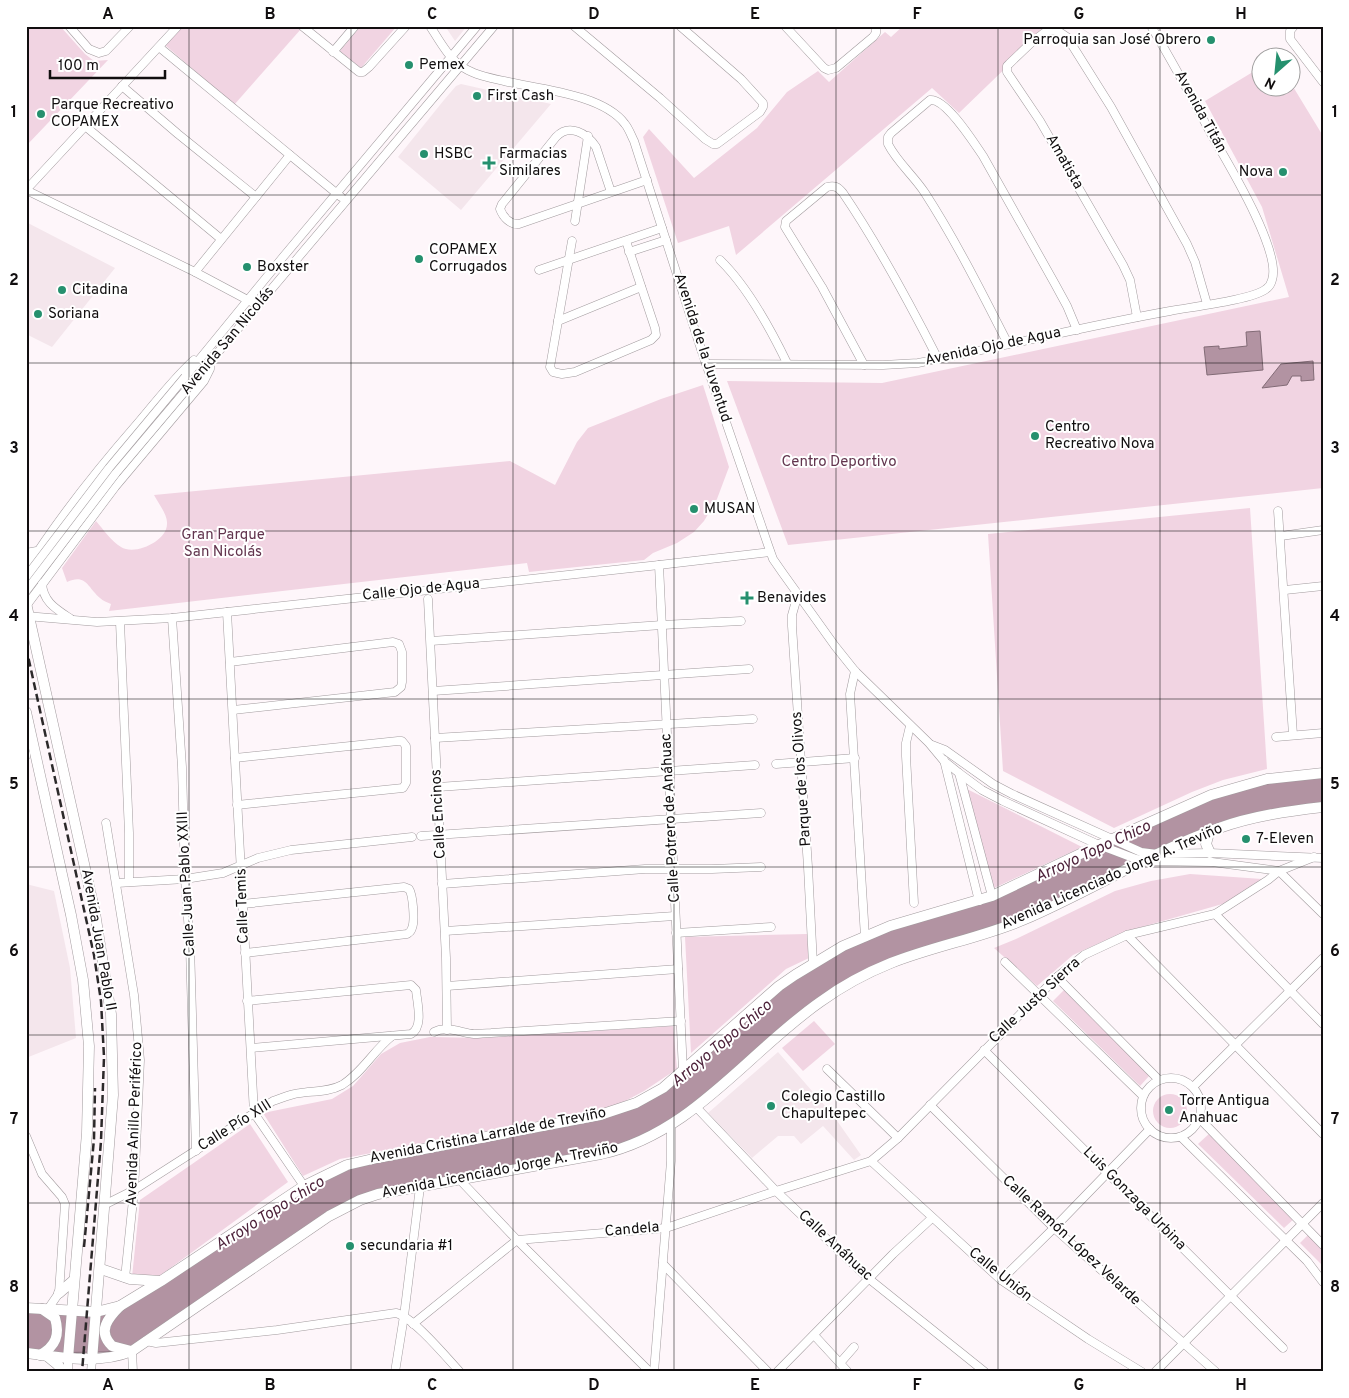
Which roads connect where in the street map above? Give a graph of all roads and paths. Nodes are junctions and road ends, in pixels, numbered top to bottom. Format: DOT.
graph roads {
  1 [pos="69,26"];
  2 [pos="130,26"];
  3 [pos="178,26"];
  4 [pos="302,26"];
  5 [pos="355,26"];
  6 [pos="406,26"];
  7 [pos="430,26"];
  8 [pos="477,26"];
  9 [pos="494,26"];
  10 [pos="574,26"];
  11 [pos="680,26"];
  12 [pos="785,26"];
  13 [pos="876,26"];
  14 [pos="1151,26"];
  15 [pos="1294,26"];
  16 [pos="159,47"];
  17 [pos="333,52"];
  18 [pos="451,56"];
  19 [pos="461,67"];
  20 [pos="1323,82"];
  21 [pos="122,86"];
  22 [pos="85,126"];
  23 [pos="588,136"];
  24 [pos="290,155"];
  25 [pos="647,180"];
  26 [pos="26,190"];
  27 [pos="611,192"];
  28 [pos="336,193"];
  29 [pos="256,197"];
  30 [pos="346,201"];
  31 [pos="578,203"];
  32 [pos="575,221"];
  33 [pos="662,228"];
  34 [pos="221,239"];
  35 [pos="666,240"];
  36 [pos="572,241"];
  37 [pos="626,241"];
  38 [pos="630,252"];
  39 [pos="568,260"];
  40 [pos="720,260"];
  41 [pos="539,270"];
  42 [pos="195,272"];
  43 [pos="1272,283"];
  44 [pos="641,288"];
  45 [pos="248,300"];
  46 [pos="1207,304"];
  47 [pos="257,305"];
  48 [pos="1137,317"];
  49 [pos="558,321"];
  50 [pos="1077,330"];
  51 [pos="1008,344"];
  52 [pos="202,356"];
  53 [pos="938,359"];
  54 [pos="210,362"];
  55 [pos="706,364"];
  56 [pos="787,364"];
  57 [pos="864,365"];
  58 [pos="1278,511"];
  59 [pos="1323,530"];
  60 [pos="1281,536"];
  61 [pos="37,552"];
  62 [pos="770,552"];
  63 [pos="29,558"];
  64 [pos="659,565"];
  65 [pos="26,570"];
  66 [pos="26,577"];
  67 [pos="44,580"];
  68 [pos="1323,586"];
  69 [pos="1284,590"];
  70 [pos="26,591"];
  71 [pos="798,594"];
  72 [pos="428,599"];
  73 [pos="27,609"];
  74 [pos="226,612"];
  75 [pos="172,618"];
  76 [pos="72,620"];
  77 [pos="741,621"];
  78 [pos="120,622"];
  79 [pos="662,625"];
  80 [pos="430,641"];
  81 [pos="230,662"];
  82 [pos="749,669"];
  83 [pos="855,671"];
  84 [pos="665,674"];
  85 [pos="433,691"];
  86 [pos="233,710"];
  87 [pos="26,712"];
  88 [pos="753,719"];
  89 [pos="667,724"];
  90 [pos="910,726"];
  91 [pos="1323,733"];
  92 [pos="1293,735"];
  93 [pos="1276,737"];
  94 [pos="435,738"];
  95 [pos="929,743"];
  96 [pos="944,750"];
  97 [pos="235,758"];
  98 [pos="855,758"];
  99 [pos="944,761"];
  100 [pos="801,762"];
  101 [pos="776,764"];
  102 [pos="755,765"];
  103 [pos="669,770"];
  104 [pos="959,773"];
  105 [pos="1323,773"];
  106 [pos="438,787"];
  107 [pos="237,805"];
  108 [pos="1323,807"];
  109 [pos="761,813"];
  110 [pos="671,819"];
  111 [pos="106,823"];
  112 [pos="1208,832"];
  113 [pos="440,835"];
  114 [pos="420,836"];
  115 [pos="412,837"];
  116 [pos="1110,844"];
  117 [pos="1210,853"];
  118 [pos="1157,854"];
  119 [pos="1141,857"];
  120 [pos="1314,857"];
  121 [pos="1323,858"];
  122 [pos="242,866"];
  123 [pos="761,867"];
  124 [pos="673,868"];
  125 [pos="1279,871"];
  126 [pos="185,879"];
  127 [pos="129,881"];
  128 [pos="117,882"];
  129 [pos="442,884"];
  130 [pos="992,896"];
  131 [pos="979,901"];
  132 [pos="914,903"];
  133 [pos="243,904"];
  134 [pos="1215,914"];
  135 [pos="1323,914"];
  136 [pos="676,916"];
  137 [pos="771,927"];
  138 [pos="445,931"];
  139 [pos="676,933"];
  140 [pos="1127,935"];
  141 [pos="865,937"];
  142 [pos="245,953"];
  143 [pos="1323,958"];
  144 [pos="1005,962"];
  145 [pos="813,964"];
  146 [pos="678,969"];
  147 [pos="1057,977"];
  148 [pos="447,986"];
  149 [pos="1290,991"];
  150 [pos="1039,995"];
  151 [pos="247,1001"];
  152 [pos="681,1021"];
  153 [pos="1323,1024"];
  154 [pos="447,1030"];
  155 [pos="434,1032"];
  156 [pos="394,1036"];
  157 [pos="1235,1046"];
  158 [pos="251,1048"];
  159 [pos="984,1050"];
  160 [pos="827,1069"];
  161 [pos="683,1071"];
  162 [pos="1159,1080"];
  163 [pos="1193,1086"];
  164 [pos="1144,1096"];
  165 [pos="930,1105"];
  166 [pos="697,1108"];
  167 [pos="254,1112"];
  168 [pos="1200,1119"];
  169 [pos="671,1125"];
  170 [pos="1150,1129"];
  171 [pos="1323,1134"];
  172 [pos="26,1136"];
  173 [pos="1181,1136"];
  174 [pos="898,1138"];
  175 [pos="196,1151"];
  176 [pos="871,1161"];
  177 [pos="1108,1173"];
  178 [pos="459,1179"];
  179 [pos="304,1186"];
  180 [pos="420,1187"];
  181 [pos="134,1190"];
  182 [pos="776,1191"];
  183 [pos="1323,1203"];
  184 [pos="106,1204"];
  185 [pos="932,1218"];
  186 [pos="1302,1223"];
  187 [pos="666,1228"];
  188 [pos="1054,1228"];
  189 [pos="516,1240"];
  190 [pos="1286,1240"];
  191 [pos="1323,1245"];
  192 [pos="663,1264"];
  193 [pos="100,1269"];
  194 [pos="125,1278"];
  195 [pos="868,1278"];
  196 [pos="74,1280"];
  197 [pos="1001,1280"];
  198 [pos="161,1281"];
  199 [pos="1323,1282"];
  200 [pos="59,1293"];
  201 [pos="1230,1296"];
  202 [pos="27,1306"];
  203 [pos="116,1309"];
  204 [pos="47,1310"];
  205 [pos="71,1313"];
  206 [pos="96,1314"];
  207 [pos="404,1316"];
  208 [pos="413,1324"];
  209 [pos="814,1335"];
  210 [pos="146,1341"];
  211 [pos="1184,1342"];
  212 [pos="854,1347"];
  213 [pos="1283,1348"];
  214 [pos="127,1350"];
  215 [pos="26,1353"];
  216 [pos="45,1354"];
  217 [pos="68,1355"];
  218 [pos="92,1357"];
  219 [pos="840,1363"];
  220 [pos="62,1372"];
  221 [pos="68,1372"];
  222 [pos="91,1372"];
  223 [pos="133,1372"];
  224 [pos="395,1372"];
  225 [pos="460,1372"];
  226 [pos="650,1372"];
  227 [pos="654,1372"];
  228 [pos="768,1372"];
  229 [pos="777,1372"];
  230 [pos="848,1372"];
  231 [pos="985,1372"];
  232 [pos="1142,1372"];
  233 [pos="1155,1372"];
  234 [pos="1216,1372"];
  1 -- 2 [label="street"];
  3 -- 16 [label="street"];
  4 -- 17 [label="street"];
  5 -- 17 [label="street"];
  6 -- 17 [label="street"];
  7 -- 18 [label="street, Avenida de la Juventud"];
  8 -- 18 [label="street, Avenida San Nicolás"];
  9 -- 19 [label="street, Avenida San Nicolás"];
  10 -- 11 [label="street"];
  12 -- 13 [label="street"];
  14 -- 43 [label="street, Avenida Titán"];
  15 -- 20 [label="street"];
  16 -- 21 [label="street"];
  16 -- 24 [label="street"];
  18 -- 19 [label="street, Avenida de la Juventud"];
  18 -- 28 [label="street, Avenida San Nicolás"];
  19 -- 25 [label="street, Avenida de la Juventud"];
  19 -- 30 [label="street, Avenida San Nicolás"];
  21 -- 22 [label="street"];
  21 -- 29 [label="street"];
  22 -- 26 [label="street"];
  22 -- 34 [label="street"];
  23 -- 27 [label="street"];
  23 -- 31 [label="street"];
  23 -- 31 [label="street"];
  24 -- 28 [label="street"];
  24 -- 29 [label="street"];
  25 -- 27 [label="street"];
  25 -- 33 [label="street, Avenida de la Juventud"];
  26 -- 42 [label="street"];
  27 -- 31 [label="street"];
  28 -- 30 [label="street"];
  28 -- 45 [label="street, Avenida San Nicolás"];
  29 -- 34 [label="street"];
  30 -- 47 [label="street, Avenida San Nicolás"];
  31 -- 32 [label="street"];
  33 -- 35 [label="street, Avenida de la Juventud"];
  33 -- 37 [label="street"];
  34 -- 42 [label="street"];
  35 -- 38 [label="street"];
  35 -- 55 [label="street, Avenida de la Juventud"];
  36 -- 39 [label="street"];
  37 -- 38 [label="street"];
  37 -- 39 [label="street"];
  38 -- 44 [label="street"];
  39 -- 41 [label="street"];
  39 -- 49 [label="street"];
  40 -- 56 [label="street"];
  42 -- 45 [label="street"];
  43 -- 46 [label="street, Avenida Ojo de Agua"];
  44 -- 49 [label="street"];
  44 -- 49 [label="street"];
  45 -- 47 [label="street"];
  45 -- 52 [label="street, Avenida San Nicolás"];
  46 -- 48 [label="street, Avenida Ojo de Agua"];
  46 -- 48 [label="street, Amatista"];
  47 -- 54 [label="street, Avenida San Nicolás"];
  48 -- 50 [label="street, Avenida Ojo de Agua"];
  50 -- 51 [label="street, Avenida Ojo de Agua"];
  50 -- 51 [label="street"];
  51 -- 53 [label="street, Avenida Ojo de Agua"];
  52 -- 61 [label="street"];
  52 -- 66 [label="street, Avenida San Nicolás, bridge"];
  53 -- 57 [label="street, Avenida Ojo de Agua"];
  53 -- 57 [label="street"];
  54 -- 67 [label="street"];
  54 -- 70 [label="street, Avenida San Nicolás, bridge"];
  55 -- 56 [label="street, Avenida Ojo de Agua"];
  55 -- 62 [label="street, Avenida de la Juventud"];
  56 -- 57 [label="street, Avenida Ojo de Agua"];
  58 -- 60 [label="street"];
  59 -- 60 [label="street"];
  60 -- 69 [label="street"];
  61 -- 63 [label="main road"];
  62 -- 64 [label="street, Calle Ojo de Agua"];
  62 -- 71 [label="street, Avenida de la Juventud"];
  63 -- 65 [label="street"];
  63 -- 67 [label="street"];
  64 -- 74 [label="street, Calle Ojo de Agua"];
  64 -- 79 [label="street, Calle Potrero de Anáhuac"];
  67 -- 73 [label="street"];
  67 -- 76 [label="street"];
  68 -- 69 [label="street"];
  69 -- 92 [label="street"];
  71 -- 83 [label="street, Avenida de la Juventud"];
  71 -- 100 [label="street, Parque de los Olivos"];
  72 -- 80 [label="street, Calle Encinos"];
  73 -- 76 [label="street, Calle Ojo de Agua"];
  73 -- 184 [label="main road, Avenida Juan Pablo II"];
  74 -- 75 [label="street, Calle Ojo de Agua"];
  74 -- 81 [label="street, Calle Temis"];
  75 -- 78 [label="street, Calle Ojo de Agua"];
  75 -- 126 [label="street, Calle Juan Pablo XXIII"];
  76 -- 78 [label="street, Calle Ojo de Agua"];
  77 -- 79 [label="street"];
  78 -- 127 [label="street"];
  79 -- 80 [label="street"];
  79 -- 84 [label="street, Calle Potrero de Anáhuac"];
  80 -- 85 [label="street, Calle Encinos"];
  81 -- 86 [label="street, Calle Temis"];
  81 -- 86 [label="street"];
  82 -- 84 [label="street"];
  83 -- 90 [label="street, Avenida de la Juventud"];
  83 -- 98 [label="street"];
  84 -- 85 [label="street"];
  84 -- 89 [label="street, Calle Potrero de Anáhuac"];
  85 -- 94 [label="street, Calle Encinos"];
  86 -- 97 [label="street, Calle Temis"];
  87 -- 196 [label="main road, Avenida Juan Pablo II"];
  88 -- 89 [label="street"];
  89 -- 94 [label="street"];
  89 -- 103 [label="street, Calle Potrero de Anáhuac"];
  90 -- 95 [label="street, Avenida de la Juventud"];
  90 -- 132 [label="street"];
  91 -- 92 [label="street"];
  92 -- 93 [label="street"];
  94 -- 106 [label="street, Calle Encinos"];
  95 -- 96 [label="street, Avenida de la Juventud"];
  95 -- 99 [label="street, Avenida de la Juventud"];
  96 -- 99 [label="street"];
  96 -- 116 [label="street, Avenida de la Juventud"];
  97 -- 107 [label="street, Calle Temis"];
  97 -- 107 [label="street"];
  98 -- 100 [label="street"];
  98 -- 141 [label="street"];
  99 -- 104 [label="street, Avenida de la Juventud"];
  99 -- 131 [label="street"];
  100 -- 101 [label="street"];
  100 -- 145 [label="street, Parque de los Olivos"];
  102 -- 103 [label="street"];
  103 -- 106 [label="street"];
  103 -- 110 [label="street, Calle Potrero de Anáhuac"];
  104 -- 116 [label="street, Avenida de la Juventud"];
  104 -- 130 [label="street"];
  105 -- 116 [label="main road, Avenida Cristina Larralde de Treviño"];
  106 -- 113 [label="street, Calle Encinos"];
  107 -- 122 [label="street, Calle Temis"];
  108 -- 112 [label="main road, Avenida Licenciado Jorge A. Treviño"];
  109 -- 110 [label="street"];
  110 -- 113 [label="street"];
  110 -- 124 [label="street, Calle Potrero de Anáhuac"];
  111 -- 128 [label="street, Avenida Anillo Periférico"];
  112 -- 117 [label="main road"];
  112 -- 118 [label="main road, Avenida Licenciado Jorge A. Treviño"];
  113 -- 114 [label="street"];
  113 -- 129 [label="street, Calle Encinos"];
  115 -- 122 [label="street"];
  116 -- 119 [label="street, Avenida de la Juventud"];
  116 -- 119 [label="street, Avenida de la Juventud"];
  116 -- 130 [label="main road, Avenida Cristina Larralde de Treviño"];
  117 -- 118 [label="street"];
  117 -- 120 [label="street"];
  118 -- 119 [label="main road, Avenida Licenciado Jorge A. Treviño"];
  119 -- 125 [label="street"];
  119 -- 166 [label="main road, Avenida Licenciado Jorge A. Treviño"];
  120 -- 121 [label="street"];
  120 -- 125 [label="street, Calle Justo Sierra"];
  122 -- 126 [label="street"];
  122 -- 133 [label="street, Calle Temis"];
  123 -- 124 [label="street"];
  124 -- 129 [label="street"];
  124 -- 136 [label="street, Calle Potrero de Anáhuac"];
  125 -- 134 [label="street, Calle Justo Sierra"];
  125 -- 135 [label="street"];
  126 -- 127 [label="street"];
  126 -- 175 [label="street, Calle Juan Pablo XXIII"];
  127 -- 128 [label="street"];
  128 -- 181 [label="street, Avenida Anillo Periférico"];
  129 -- 138 [label="street, Calle Encinos"];
  130 -- 131 [label="main road, Avenida Cristina Larralde de Treviño"];
  131 -- 141 [label="main road, Avenida Cristina Larralde de Treviño"];
  133 -- 142 [label="street, Calle Temis"];
  133 -- 142 [label="street"];
  134 -- 140 [label="street, Calle Justo Sierra"];
  134 -- 149 [label="street"];
  136 -- 138 [label="street"];
  136 -- 139 [label="street, Calle Potrero de Anáhuac"];
  137 -- 139 [label="street"];
  138 -- 148 [label="street, Calle Encinos"];
  139 -- 146 [label="street, Calle Potrero de Anáhuac"];
  140 -- 147 [label="street, Calle Justo Sierra"];
  140 -- 157 [label="street"];
  141 -- 145 [label="main road, Avenida Cristina Larralde de Treviño"];
  142 -- 151 [label="street, Calle Temis"];
  143 -- 149 [label="street"];
  144 -- 150 [label="street"];
  145 -- 161 [label="main road, Avenida Cristina Larralde de Treviño"];
  146 -- 148 [label="street"];
  146 -- 152 [label="street, Calle Potrero de Anáhuac"];
  147 -- 150 [label="street, Calle Justo Sierra"];
  147 -- 162 [label="street"];
  148 -- 154 [label="street, Calle Encinos"];
  149 -- 153 [label="street"];
  149 -- 157 [label="street"];
  150 -- 159 [label="street, Calle Justo Sierra"];
  150 -- 164 [label="street"];
  151 -- 156 [label="street, Calle Pío XIII"];
  151 -- 158 [label="street, Calle Temis"];
  152 -- 154 [label="street"];
  152 -- 161 [label="street, Calle Potrero de Anáhuac"];
  154 -- 155 [label="street"];
  156 -- 158 [label="street"];
  156 -- 167 [label="street, Calle Pío XIII"];
  157 -- 163 [label="street"];
  157 -- 171 [label="street"];
  158 -- 167 [label="street, Calle Temis"];
  159 -- 165 [label="street, Calle Justo Sierra"];
  159 -- 177 [label="street, Luis Gonzaga Urbina"];
  160 -- 174 [label="street"];
  161 -- 179 [label="main road, Avenida Cristina Larralde de Treviño"];
  162 -- 163 [label="street"];
  162 -- 164 [label="street"];
  163 -- 168 [label="street"];
  164 -- 170 [label="street"];
  165 -- 174 [label="street, Calle Justo Sierra"];
  165 -- 188 [label="street, Calle Ramón López Velarde"];
  166 -- 169 [label="main road, Avenida Licenciado Jorge A. Treviño"];
  166 -- 182 [label="street, Calle Anáhuac"];
  167 -- 175 [label="street, Calle Pío XIII"];
  167 -- 179 [label="street"];
  168 -- 173 [label="street"];
  168 -- 186 [label="street"];
  169 -- 178 [label="main road, Avenida Licenciado Jorge A. Treviño"];
  169 -- 187 [label="street"];
  170 -- 173 [label="street"];
  170 -- 177 [label="street"];
  172 -- 200 [label="street"];
  173 -- 190 [label="street"];
  174 -- 176 [label="street, Calle Justo Sierra"];
  175 -- 181 [label="street, Calle Pío XIII"];
  176 -- 182 [label="street, Candela"];
  176 -- 185 [label="street, Calle Unión"];
  177 -- 188 [label="street"];
  177 -- 201 [label="street, Luis Gonzaga Urbina"];
  178 -- 180 [label="main road, Avenida Licenciado Jorge A. Treviño"];
  178 -- 189 [label="street"];
  179 -- 198 [label="main road, Avenida Cristina Larralde de Treviño"];
  180 -- 207 [label="street"];
  180 -- 210 [label="main road, Avenida Licenciado Jorge A. Treviño"];
  181 -- 184 [label="street, Calle Pío XIII"];
  181 -- 194 [label="street, Avenida Anillo Periférico"];
  182 -- 187 [label="street, Candela"];
  182 -- 195 [label="street, Calle Anáhuac"];
  183 -- 186 [label="street"];
  184 -- 193 [label="main road, Avenida Juan Pablo II"];
  185 -- 195 [label="street"];
  185 -- 197 [label="street, Calle Unión"];
  186 -- 190 [label="street"];
  186 -- 191 [label="street"];
  187 -- 189 [label="street, Candela"];
  187 -- 192 [label="street"];
  188 -- 197 [label="street"];
  188 -- 211 [label="street, Calle Ramón López Velarde"];
  189 -- 208 [label="street"];
  189 -- 226 [label="street"];
  190 -- 199 [label="street"];
  190 -- 201 [label="street"];
  192 -- 227 [label="street"];
  192 -- 228 [label="street"];
  193 -- 194 [label="main road"];
  193 -- 206 [label="main road, Avenida Juan Pablo II"];
  194 -- 198 [label="main road"];
  195 -- 209 [label="street"];
  195 -- 231 [label="street, Calle Anáhuac"];
  196 -- 200 [label="main road"];
  196 -- 205 [label="main road, Avenida Juan Pablo II"];
  197 -- 232 [label="street, Calle Unión"];
  198 -- 203 [label="main road, Avenida Cristina Larralde de Treviño"];
  200 -- 204 [label="street"];
  201 -- 211 [label="street"];
  201 -- 213 [label="street, Luis Gonzaga Urbina"];
  202 -- 204 [label="main road, Avenida Cristina Larralde de Treviño"];
  203 -- 206 [label="main road, Avenida Cristina Larralde de Treviño"];
  203 -- 214 [label="main road"];
  204 -- 205 [label="main road, Avenida Cristina Larralde de Treviño"];
  204 -- 216 [label="main road"];
  205 -- 206 [label="main road, Avenida Cristina Larralde de Treviño"];
  205 -- 217 [label="main road, Avenida Juan Pablo II"];
  206 -- 218 [label="main road, Avenida Juan Pablo II"];
  207 -- 208 [label="street"];
  207 -- 210 [label="street"];
  207 -- 224 [label="street"];
  208 -- 225 [label="street"];
  209 -- 219 [label="street"];
  209 -- 229 [label="street"];
  210 -- 214 [label="main road, Avenida Licenciado Jorge A. Treviño"];
  211 -- 233 [label="street"];
  211 -- 234 [label="street, Calle Ramón López Velarde"];
  212 -- 219 [label="street"];
  214 -- 218 [label="main road, Avenida Licenciado Jorge A. Treviño"];
  214 -- 223 [label="street"];
  215 -- 216 [label="main road, Avenida Licenciado Jorge A. Treviño"];
  216 -- 217 [label="main road, Avenida Licenciado Jorge A. Treviño"];
  216 -- 220 [label="main road"];
  217 -- 218 [label="main road, Avenida Licenciado Jorge A. Treviño"];
  217 -- 221 [label="street, Avenida Juan Pablo II"];
  218 -- 222 [label="street, Avenida Juan Pablo II"];
  219 -- 230 [label="street"];
}
